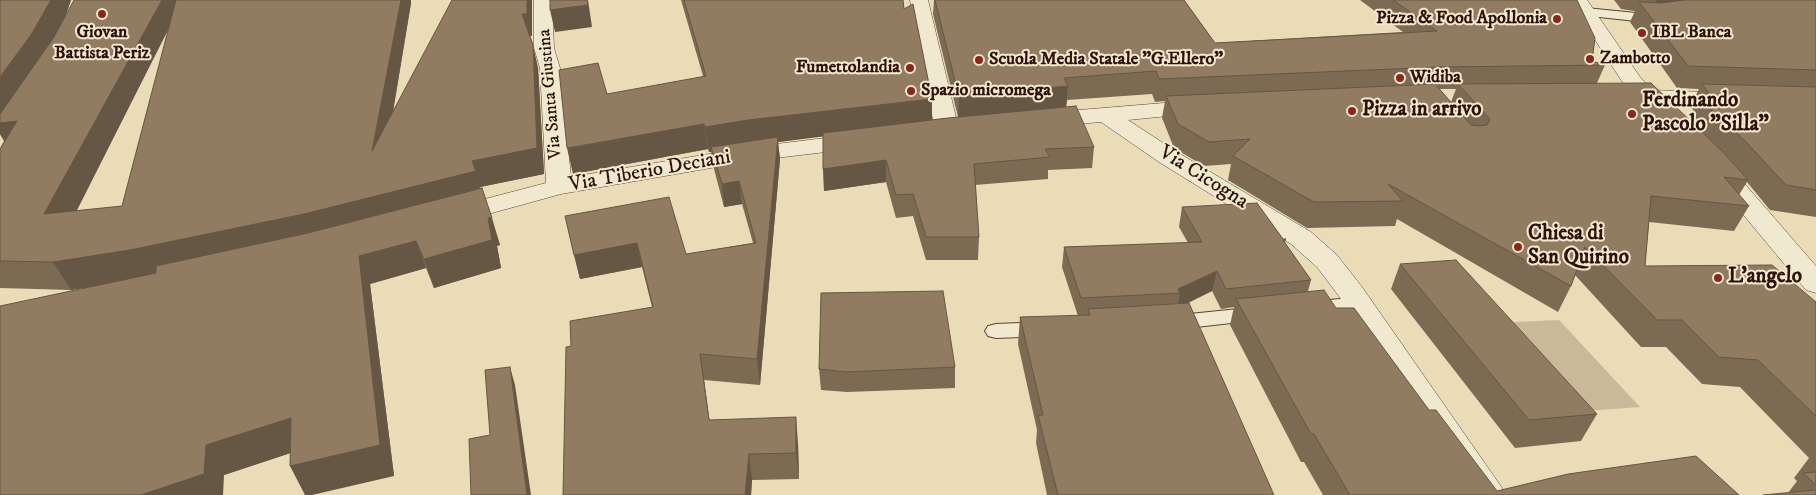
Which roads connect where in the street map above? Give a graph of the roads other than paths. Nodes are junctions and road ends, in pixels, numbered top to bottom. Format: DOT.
graph roads {
  1 [pos="543,0"];
  2 [pos="920,0"];
  3 [pos="1582,6"];
  4 [pos="1672,16"];
  5 [pos="1644,95"];
  6 [pos="1605,96"];
  7 [pos="1752,100"];
  8 [pos="1223,106"];
  9 [pos="1107,116"];
  10 [pos="1669,117"];
  11 [pos="1018,122"];
  12 [pos="924,132"];
  13 [pos="878,138"];
  14 [pos="1702,152"];
  15 [pos="559,187"];
  16 [pos="425,223"];
  17 [pos="1816,284"];
  18 [pos="1360,304"];
  19 [pos="1146,324"];
  20 [pos="1066,328"];
  21 [pos="996,332"];
  22 [pos="1489,495"];
  1 -- 15 [label="street, Via Santa Giustina"];
  2 -- 12 [label="street"];
  3 -- 4 [label="lane"];
  3 -- 5 [label="street"];
  5 -- 6 [label="street"];
  5 -- 7 [label="street"];
  5 -- 10 [label="street"];
  8 -- 9 [label="street"];
  9 -- 11 [label="street"];
  9 -- 18 [label="street, Via Cicogna"];
  13 -- 15 [label="street, Via Tiberio Deciani"];
  14 -- 17 [label="street"];
  15 -- 16 [label="street, Via Tiberio Deciani"];
  18 -- 19 [label="lane"];
  18 -- 22 [label="street, Via Cicogna"];
  20 -- 21 [label="lane"];
}
